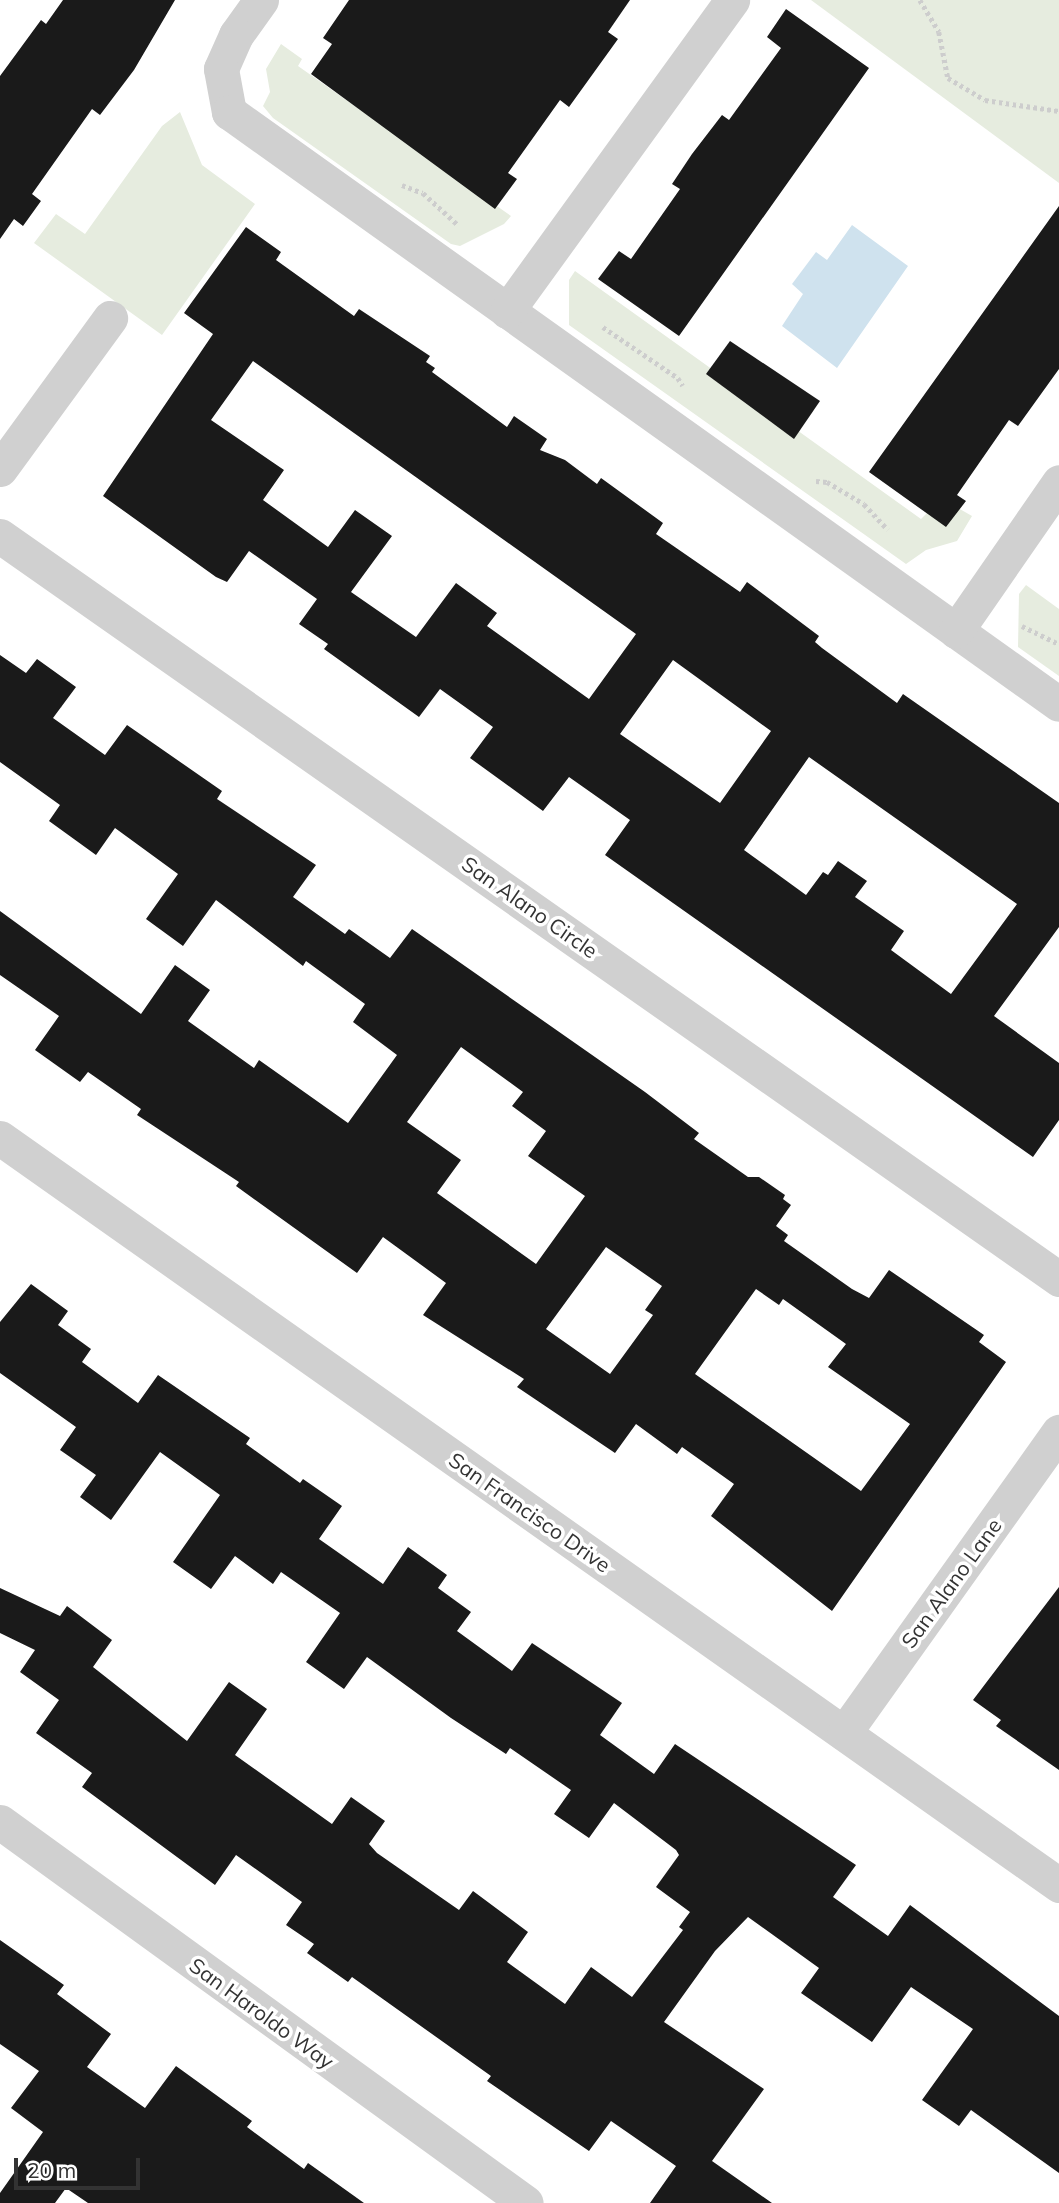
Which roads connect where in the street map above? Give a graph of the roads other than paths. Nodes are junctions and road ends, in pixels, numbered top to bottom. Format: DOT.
graph roads {
  1 [pos="261,0"];
  2 [pos="732,0"];
  3 [pos="507,311"];
  4 [pos="110,318"];
  5 [pos="0,470"];
  6 [pos="1059,482"];
  7 [pos="0,536"];
  8 [pos="956,631"];
  9 [pos="1059,704"];
  10 [pos="0,1138"];
  11 [pos="1059,1279"];
  12 [pos="1059,1432"];
  13 [pos="844,1733"];
  14 [pos="0,1822"];
  15 [pos="1059,1885"];
  16 [pos="526,2203"];
  1 -- 3 [label="street"];
  2 -- 3 [label="street"];
  3 -- 8 [label="street"];
  4 -- 5 [label="street"];
  6 -- 8 [label="street"];
  7 -- 11 [label="street, San Alano Circle"];
  8 -- 9 [label="street"];
  10 -- 13 [label="street, San Francisco Drive"];
  12 -- 13 [label="street, San Alano Lane"];
  13 -- 15 [label="street, San Francisco Drive"];
  14 -- 16 [label="street, San Haroldo Way"];
}
